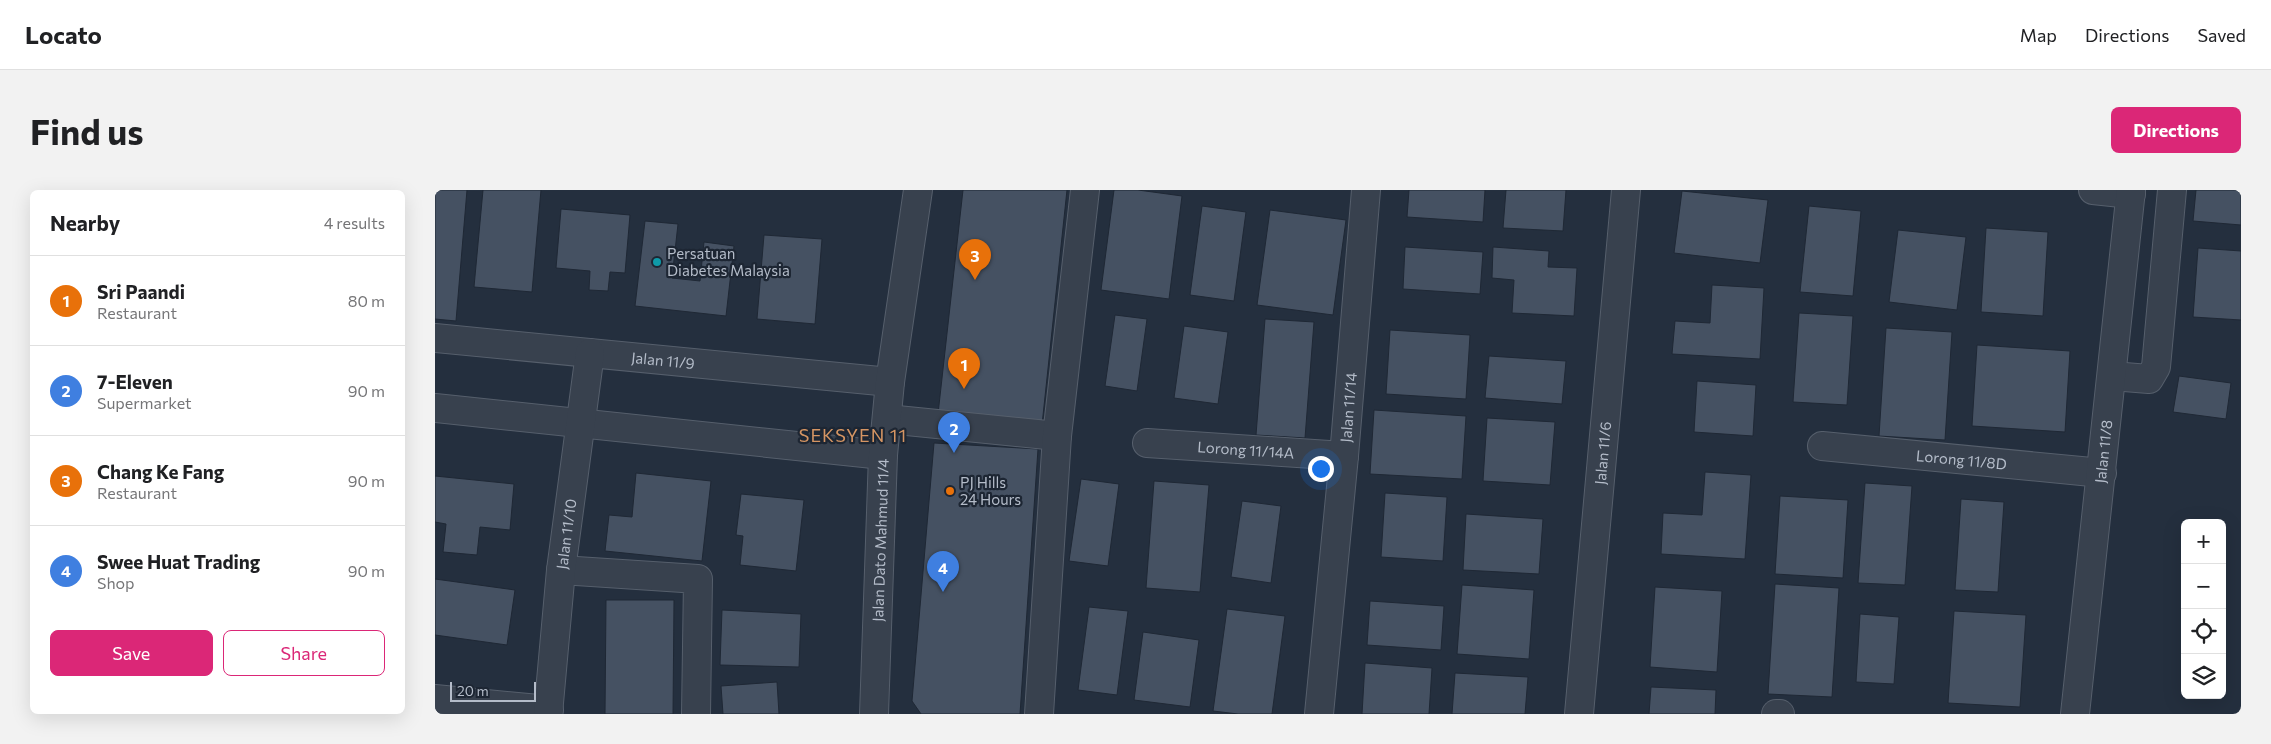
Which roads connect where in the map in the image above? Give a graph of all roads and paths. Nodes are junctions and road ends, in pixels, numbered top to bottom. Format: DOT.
graph roads {
  1 [pos="918,190"];
  2 [pos="1085,190"];
  3 [pos="1366,190"];
  4 [pos="1625,190"];
  5 [pos="2093,190"];
  6 [pos="2172,190"];
  7 [pos="2131,192"];
  8 [pos="435,338"];
  9 [pos="590,353"];
  10 [pos="2112,376"];
  11 [pos="890,382"];
  12 [pos="435,408"];
  13 [pos="887,419"];
  14 [pos="581,423"];
  15 [pos="1057,436"];
  16 [pos="1147,442"];
  17 [pos="1822,446"];
  18 [pos="883,455"];
  19 [pos="1344,456"];
  20 [pos="2102,473"];
  21 [pos="561,570"];
  22 [pos="435,699"];
  23 [pos="548,712"];
  24 [pos="696,714"];
  25 [pos="874,714"];
  26 [pos="1039,714"];
  27 [pos="1319,714"];
  28 [pos="1579,714"];
  29 [pos="2075,714"];
  1 -- 11 [label="street, Jalan Dato Mahmud 11/4"];
  2 -- 15 [label="street"];
  3 -- 19 [label="street, Jalan 11/14"];
  4 -- 28 [label="street, Jalan 11/6"];
  5 -- 7 [label="street"];
  6 -- 10 [label="street"];
  7 -- 10 [label="street, Jalan 11/8"];
  8 -- 9 [label="street, Jalan 11/9"];
  9 -- 11 [label="street, Jalan 11/9"];
  9 -- 14 [label="street, Jalan 11/10"];
  10 -- 20 [label="street, Jalan 11/8"];
  11 -- 13 [label="street, Jalan Dato Mahmud 11/4"];
  12 -- 14 [label="street"];
  13 -- 15 [label="street"];
  13 -- 18 [label="street, Jalan Dato Mahmud 11/4"];
  14 -- 18 [label="street"];
  14 -- 21 [label="street, Jalan 11/10"];
  15 -- 26 [label="street"];
  16 -- 19 [label="street, Lorong 11/14A"];
  17 -- 20 [label="street, Lorong 11/8D"];
  18 -- 25 [label="street, Jalan Dato Mahmud 11/4"];
  19 -- 27 [label="street, Jalan 11/14"];
  20 -- 29 [label="street, Jalan 11/8"];
  21 -- 23 [label="street, Jalan 11/10"];
  21 -- 24 [label="street"];
  22 -- 23 [label="street"];
}
